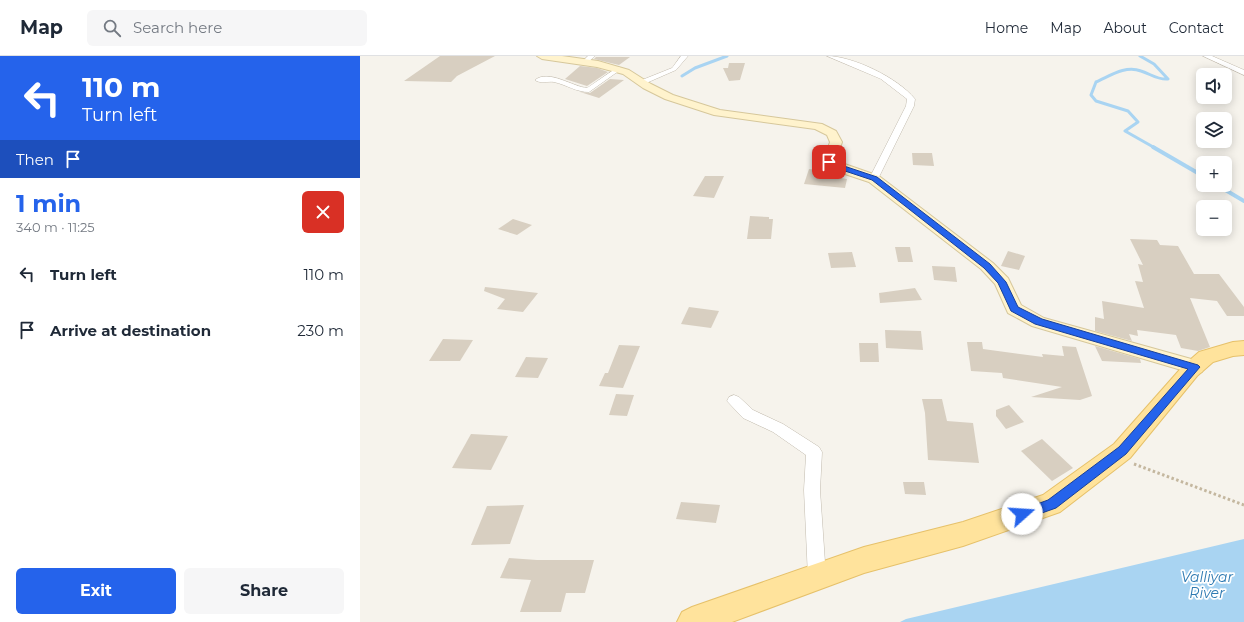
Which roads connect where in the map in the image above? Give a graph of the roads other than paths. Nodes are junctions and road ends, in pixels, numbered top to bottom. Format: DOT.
graph roads {
  1 [pos="542,56"];
  2 [pos="685,56"];
  3 [pos="830,56"];
  4 [pos="1206,56"];
  5 [pos="589,59"];
  6 [pos="618,69"];
  7 [pos="1244,73"];
  8 [pos="538,80"];
  9 [pos="641,82"];
  10 [pos="874,179"];
  11 [pos="1244,348"];
  12 [pos="1195,367"];
  13 [pos="734,401"];
  14 [pos="817,576"];
  15 [pos="692,622"];
  1 -- 5 [label="main road"];
  2 -- 9 [label="street"];
  3 -- 10 [label="street"];
  4 -- 7 [label="street"];
  5 -- 6 [label="main road"];
  6 -- 8 [label="street"];
  6 -- 9 [label="main road"];
  9 -- 10 [label="main road"];
  10 -- 12 [label="main road"];
  11 -- 12 [label="main road"];
  12 -- 14 [label="main road"];
  13 -- 14 [label="street"];
  14 -- 15 [label="main road"];
}
